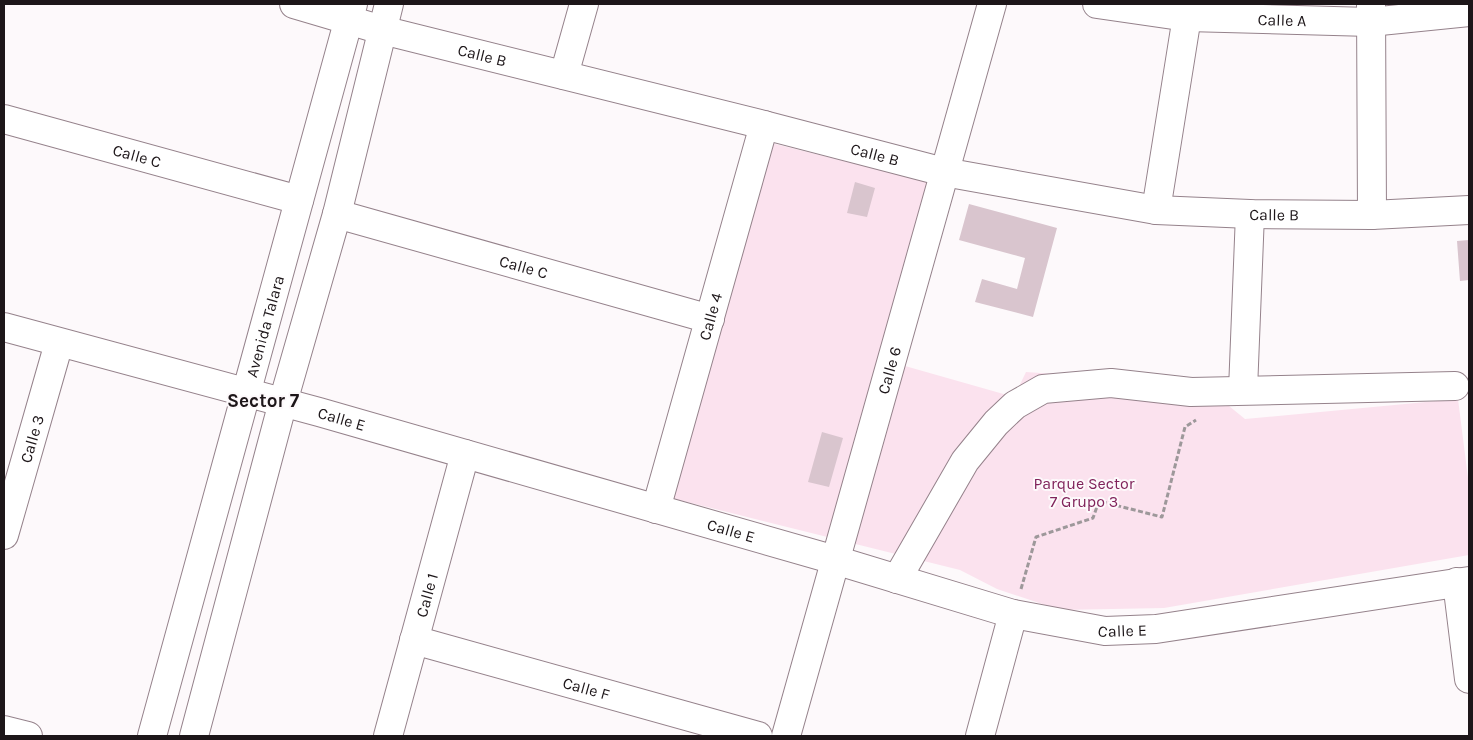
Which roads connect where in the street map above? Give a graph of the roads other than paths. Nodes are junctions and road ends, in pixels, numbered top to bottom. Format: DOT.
graph roads {
  1 [pos="294,4"];
  2 [pos="389,4"];
  3 [pos="584,4"];
  4 [pos="992,4"];
  5 [pos="1097,4"];
  6 [pos="351,11"];
  7 [pos="1188,11"];
  8 [pos="1469,12"];
  9 [pos="1371,13"];
  10 [pos="382,30"];
  11 [pos="564,75"];
  12 [pos="4,119"];
  13 [pos="764,125"];
  14 [pos="944,172"];
  15 [pos="299,200"];
  16 [pos="1156,210"];
  17 [pos="1469,210"];
  18 [pos="338,214"];
  19 [pos="1250,214"];
  20 [pos="1372,215"];
  21 [pos="710,318"];
  22 [pos="4,327"];
  23 [pos="59,342"];
  24 [pos="1455,386"];
  25 [pos="1243,390"];
  26 [pos="246,394"];
  27 [pos="283,402"];
  28 [pos="465,454"];
  29 [pos="656,509"];
  30 [pos="5,523"];
  31 [pos="835,560"];
  32 [pos="897,579"];
  33 [pos="1463,582"];
  34 [pos="1013,614"];
  35 [pos="414,640"];
  36 [pos="1469,679"];
  37 [pos="4,730"];
  38 [pos="28,736"];
  39 [pos="152,736"];
  40 [pos="194,736"];
  41 [pos="388,736"];
  42 [pos="758,736"];
  43 [pos="786,736"];
  44 [pos="980,736"];
  1 -- 6 [label="street, Calle B"];
  2 -- 10 [label="street"];
  3 -- 11 [label="street"];
  4 -- 14 [label="street, Calle 6"];
  5 -- 7 [label="street, Calle A"];
  6 -- 10 [label="street, Calle B"];
  6 -- 15 [label="street, Avenida Talara"];
  7 -- 9 [label="street, Calle A"];
  7 -- 16 [label="street"];
  8 -- 9 [label="street, Calle A"];
  9 -- 20 [label="street"];
  10 -- 11 [label="street, Calle B"];
  10 -- 18 [label="street"];
  11 -- 13 [label="street, Calle B"];
  12 -- 15 [label="street, Calle C"];
  13 -- 14 [label="street, Calle B"];
  13 -- 21 [label="street, Calle 4"];
  14 -- 16 [label="street, Calle B"];
  14 -- 31 [label="street, Calle 6"];
  15 -- 26 [label="street, Avenida Talara"];
  16 -- 19 [label="street, Calle B"];
  17 -- 20 [label="street, Calle B"];
  18 -- 21 [label="street, Calle C"];
  18 -- 27 [label="street"];
  19 -- 20 [label="street, Calle B"];
  19 -- 25 [label="street"];
  21 -- 29 [label="street, Calle 4"];
  22 -- 23 [label="street, Calle E"];
  23 -- 26 [label="street, Calle E"];
  23 -- 30 [label="street, Calle 3"];
  24 -- 25 [label="street"];
  25 -- 32 [label="street"];
  26 -- 27 [label="street, Calle E"];
  26 -- 39 [label="street, Avenida Talara"];
  27 -- 28 [label="street, Calle E"];
  27 -- 40 [label="street"];
  28 -- 29 [label="street, Calle E"];
  28 -- 35 [label="street, Calle 1"];
  29 -- 31 [label="street, Calle E"];
  31 -- 32 [label="street, Calle E"];
  31 -- 43 [label="street, Calle 6"];
  32 -- 34 [label="street, Calle E"];
  33 -- 34 [label="street, Calle E"];
  33 -- 36 [label="street"];
  34 -- 44 [label="street"];
  35 -- 41 [label="street, Calle 1"];
  35 -- 42 [label="street, Calle F"];
  37 -- 38 [label="street"];
}
